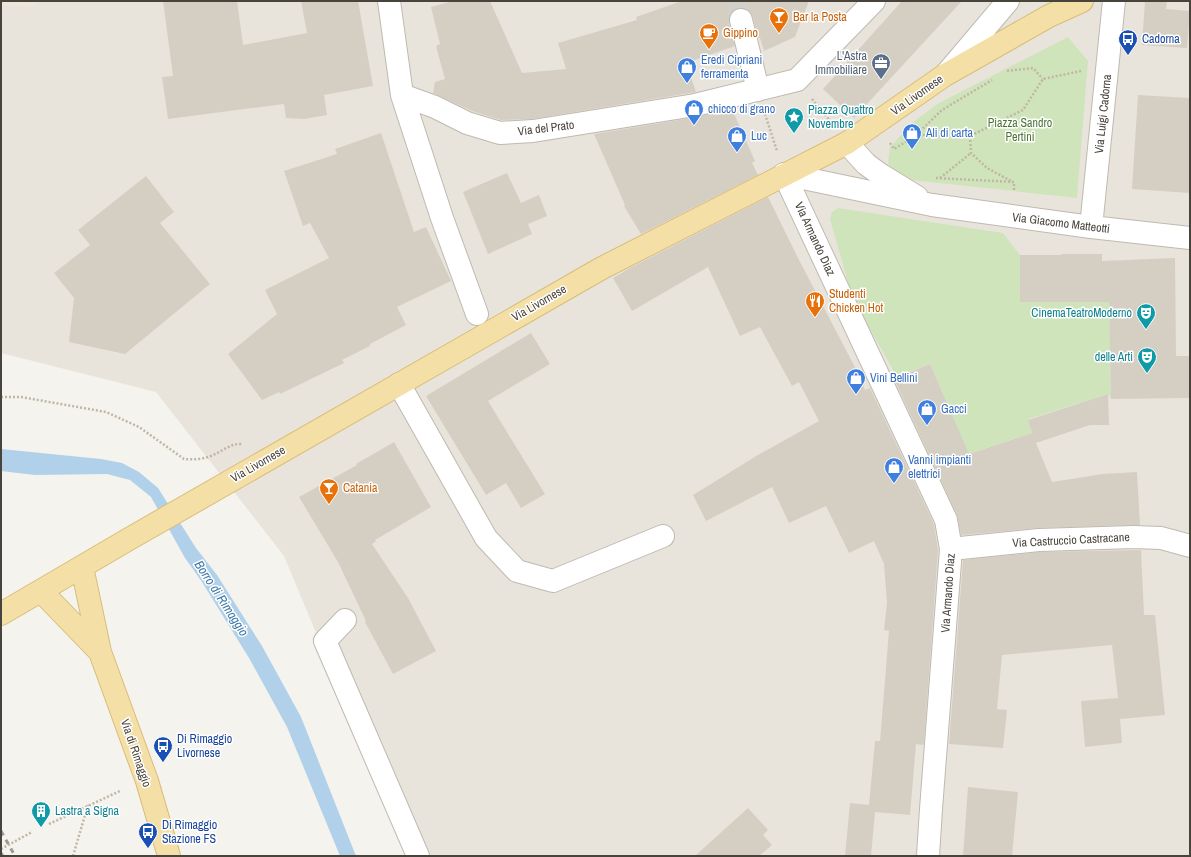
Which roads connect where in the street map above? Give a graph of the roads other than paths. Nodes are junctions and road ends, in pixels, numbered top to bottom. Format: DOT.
graph roads {
  1 [pos="389,1"];
  2 [pos="874,1"];
  3 [pos="1008,1"];
  4 [pos="1082,1"];
  5 [pos="1114,1"];
  6 [pos="741,20"];
  7 [pos="945,75"];
  8 [pos="758,90"];
  9 [pos="402,95"];
  10 [pos="847,143"];
  11 [pos="784,174"];
  12 [pos="932,206"];
  13 [pos="1091,227"];
  14 [pos="1190,238"];
  15 [pos="477,314"];
  16 [pos="399,384"];
  17 [pos="663,536"];
  18 [pos="1190,546"];
  19 [pos="951,549"];
  20 [pos="82,566"];
  21 [pos="41,591"];
  22 [pos="1,614"];
  23 [pos="345,620"];
  24 [pos="100,652"];
  25 [pos="169,856"];
  26 [pos="418,856"];
  27 [pos="928,856"];
  1 -- 9 [label="street"];
  2 -- 8 [label="street"];
  3 -- 7 [label="street"];
  4 -- 7 [label="main road, Via Livornese"];
  5 -- 13 [label="street, Via Luigi Cadorna"];
  6 -- 8 [label="street"];
  7 -- 10 [label="main road, Via Livornese"];
  8 -- 9 [label="street, Via del Prato"];
  9 -- 15 [label="street"];
  10 -- 11 [label="main road, Via Livornese"];
  10 -- 12 [label="street, Via Giacomo Matteotti"];
  11 -- 12 [label="street, Via Giacomo Matteotti"];
  11 -- 16 [label="main road, Via Livornese"];
  11 -- 19 [label="street, Via Armando Diaz"];
  12 -- 13 [label="street, Via Giacomo Matteotti"];
  13 -- 14 [label="street, Via Giacomo Matteotti"];
  16 -- 17 [label="street"];
  16 -- 20 [label="main road, Via Livornese"];
  18 -- 19 [label="street, Via Castruccio Castracane"];
  19 -- 27 [label="street, Via Armando Diaz"];
  20 -- 21 [label="main road, Via Livornese"];
  20 -- 24 [label="main road, Via di Rimaggio"];
  21 -- 22 [label="main road, Via Livornese"];
  21 -- 24 [label="main road, Via di Rimaggio"];
  23 -- 26 [label="street"];
  24 -- 25 [label="main road, Via di Rimaggio"];
}
